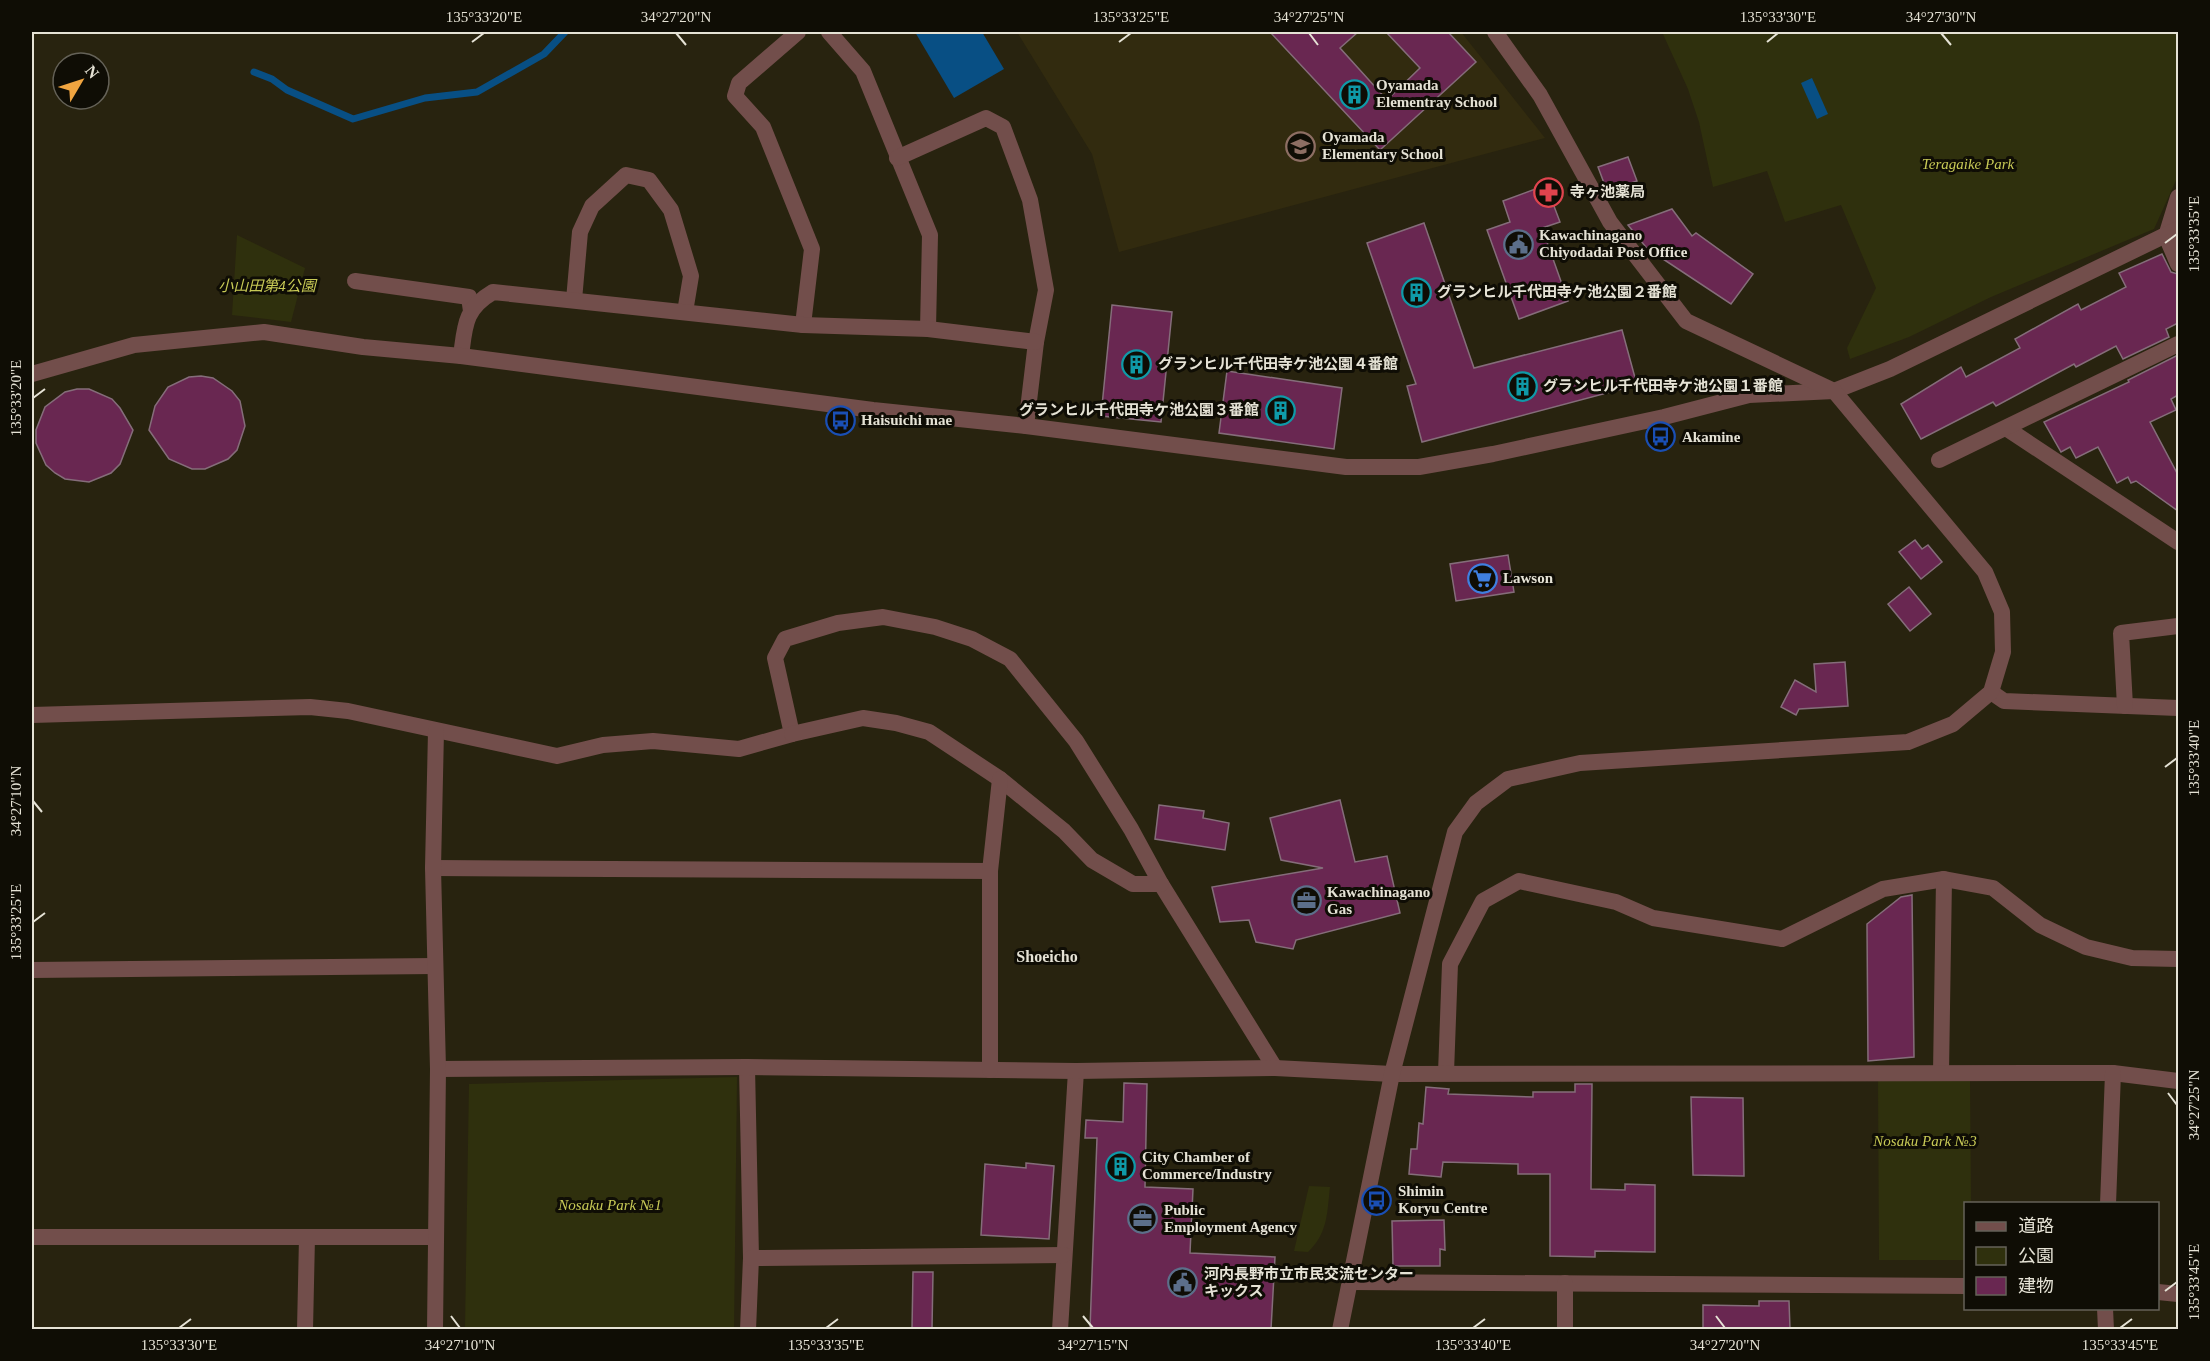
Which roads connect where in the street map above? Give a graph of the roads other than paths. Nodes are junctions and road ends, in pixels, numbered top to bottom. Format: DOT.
graph roads {
  1 [pos="798,32"];
  2 [pos="829,32"];
  3 [pos="1495,32"];
  4 [pos="897,158"];
  5 [pos="2178,197"];
  6 [pos="2172,232"];
  7 [pos="2178,264"];
  8 [pos="355,281"];
  9 [pos="574,300"];
  10 [pos="471,311"];
  11 [pos="685,312"];
  12 [pos="803,325"];
  13 [pos="928,329"];
  14 [pos="1036,342"];
  15 [pos="2178,344"];
  16 [pos="461,356"];
  17 [pos="32,374"];
  18 [pos="1834,391"];
  19 [pos="1026,426"];
  20 [pos="2006,428"];
  21 [pos="1940,460"];
  22 [pos="2178,542"];
  23 [pos="2178,626"];
  24 [pos="1991,693"];
  25 [pos="2125,706"];
  26 [pos="2178,708"];
  27 [pos="32,715"];
  28 [pos="435,731"];
  29 [pos="792,734"];
  30 [pos="1000,780"];
  31 [pos="434,868"];
  32 [pos="990,871"];
  33 [pos="1944,879"];
  34 [pos="1161,884"];
  35 [pos="2178,959"];
  36 [pos="435,966"];
  37 [pos="32,970"];
  38 [pos="747,1067"];
  39 [pos="1275,1068"];
  40 [pos="438,1069"];
  41 [pos="990,1070"];
  42 [pos="1076,1071"];
  43 [pos="1446,1072"];
  44 [pos="1941,1073"];
  45 [pos="2113,1073"];
  46 [pos="1392,1074"];
  47 [pos="2178,1081"];
  48 [pos="2108,1202"];
  49 [pos="307,1237"];
  50 [pos="436,1237"];
  51 [pos="32,1238"];
  52 [pos="1064,1255"];
  53 [pos="751,1258"];
  54 [pos="1351,1282"];
  55 [pos="1565,1283"];
  56 [pos="1964,1286"];
  57 [pos="2159,1292"];
  58 [pos="2178,1294"];
  59 [pos="2106,1310"];
  60 [pos="305,1329"];
  61 [pos="435,1329"];
  62 [pos="748,1329"];
  63 [pos="1060,1329"];
  64 [pos="1340,1329"];
  65 [pos="1565,1329"];
  66 [pos="2106,1329"];
  1 -- 12 [label="street"];
  2 -- 4 [label="street"];
  3 -- 18 [label="street"];
  4 -- 13 [label="street"];
  4 -- 14 [label="street"];
  5 -- 6 [label="street"];
  6 -- 7 [label="street"];
  6 -- 18 [label="street"];
  8 -- 10 [label="street"];
  9 -- 10 [label="street"];
  9 -- 11 [label="street"];
  9 -- 11 [label="street"];
  10 -- 16 [label="street"];
  11 -- 12 [label="street"];
  12 -- 13 [label="street"];
  13 -- 14 [label="street"];
  14 -- 19 [label="street"];
  15 -- 20 [label="street"];
  16 -- 17 [label="street"];
  16 -- 19 [label="street"];
  18 -- 19 [label="street"];
  18 -- 24 [label="street"];
  20 -- 21 [label="street"];
  20 -- 22 [label="street"];
  23 -- 25 [label="street"];
  24 -- 25 [label="street"];
  24 -- 46 [label="street"];
  25 -- 26 [label="street"];
  27 -- 28 [label="street"];
  28 -- 29 [label="street"];
  28 -- 31 [label="street"];
  29 -- 30 [label="street"];
  29 -- 34 [label="street"];
  30 -- 32 [label="street"];
  30 -- 34 [label="street"];
  31 -- 32 [label="street"];
  31 -- 36 [label="street"];
  32 -- 41 [label="street"];
  33 -- 35 [label="street"];
  33 -- 43 [label="street"];
  33 -- 44 [label="street"];
  34 -- 39 [label="street"];
  36 -- 37 [label="street"];
  36 -- 40 [label="street"];
  38 -- 40 [label="street"];
  38 -- 41 [label="street"];
  38 -- 53 [label="street"];
  39 -- 42 [label="street"];
  39 -- 46 [label="street"];
  40 -- 50 [label="street"];
  41 -- 42 [label="street"];
  42 -- 52 [label="street"];
  43 -- 44 [label="street"];
  43 -- 46 [label="street"];
  44 -- 45 [label="street"];
  45 -- 47 [label="street"];
  45 -- 48 [label="street"];
  46 -- 54 [label="street"];
  49 -- 50 [label="street"];
  49 -- 51 [label="street"];
  49 -- 60 [label="street"];
  50 -- 61 [label="street"];
  52 -- 53 [label="street"];
  52 -- 63 [label="street"];
  53 -- 62 [label="street"];
  54 -- 55 [label="street"];
  54 -- 64 [label="street"];
  55 -- 56 [label="street"];
  55 -- 65 [label="street"];
  57 -- 58 [label="street"];
  59 -- 66 [label="street"];
}
